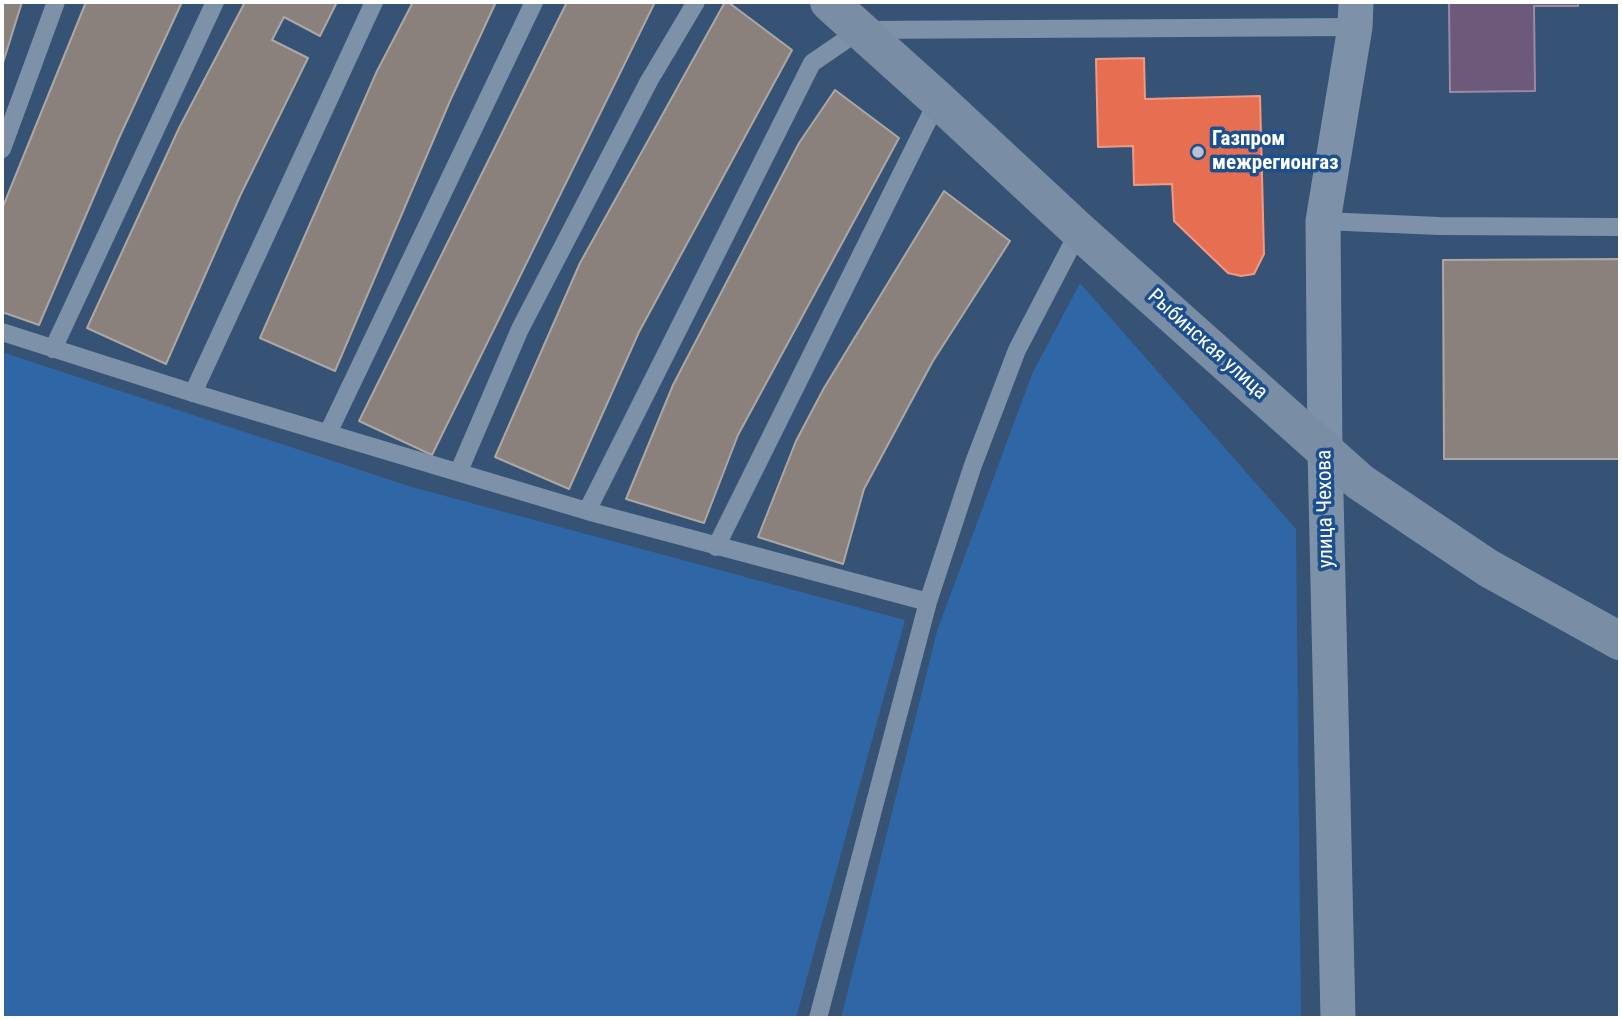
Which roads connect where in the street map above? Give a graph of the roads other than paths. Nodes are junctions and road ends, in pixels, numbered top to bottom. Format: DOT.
graph roads {
  1 [pos="56,2"];
  2 [pos="215,2"];
  3 [pos="374,2"];
  4 [pos="534,2"];
  5 [pos="696,2"];
  6 [pos="829,2"];
  7 [pos="1355,14"];
  8 [pos="860,30"];
  9 [pos="939,100"];
  10 [pos="2,149"];
  11 [pos="1323,221"];
  12 [pos="1620,227"];
  13 [pos="1079,231"];
  14 [pos="2,332"];
  15 [pos="52,349"];
  16 [pos="193,393"];
  17 [pos="328,433"];
  18 [pos="1325,451"];
  19 [pos="459,471"];
  20 [pos="587,511"];
  21 [pos="716,547"];
  22 [pos="928,603"];
  23 [pos="1620,641"];
  24 [pos="818,1018"];
  25 [pos="1338,1018"];
  1 -- 10 [label="lane"];
  2 -- 15 [label="lane"];
  3 -- 16 [label="lane"];
  4 -- 17 [label="lane"];
  5 -- 19 [label="lane"];
  6 -- 8 [label="main road, Рыбинская улица"];
  7 -- 8 [label="lane"];
  7 -- 11 [label="street, улица Чехова"];
  8 -- 9 [label="main road, Рыбинская улица"];
  8 -- 20 [label="lane"];
  9 -- 13 [label="main road, Рыбинская улица"];
  9 -- 21 [label="lane"];
  11 -- 12 [label="lane"];
  11 -- 18 [label="street, улица Чехова"];
  13 -- 18 [label="main road, Рыбинская улица"];
  13 -- 22 [label="lane"];
  14 -- 15 [label="lane"];
  15 -- 16 [label="lane"];
  16 -- 17 [label="lane"];
  17 -- 19 [label="lane"];
  18 -- 23 [label="main road, Рыбинская улица"];
  18 -- 25 [label="street, улица Чехова"];
  19 -- 20 [label="lane"];
  20 -- 21 [label="lane"];
  21 -- 22 [label="lane"];
  22 -- 24 [label="lane"];
}
